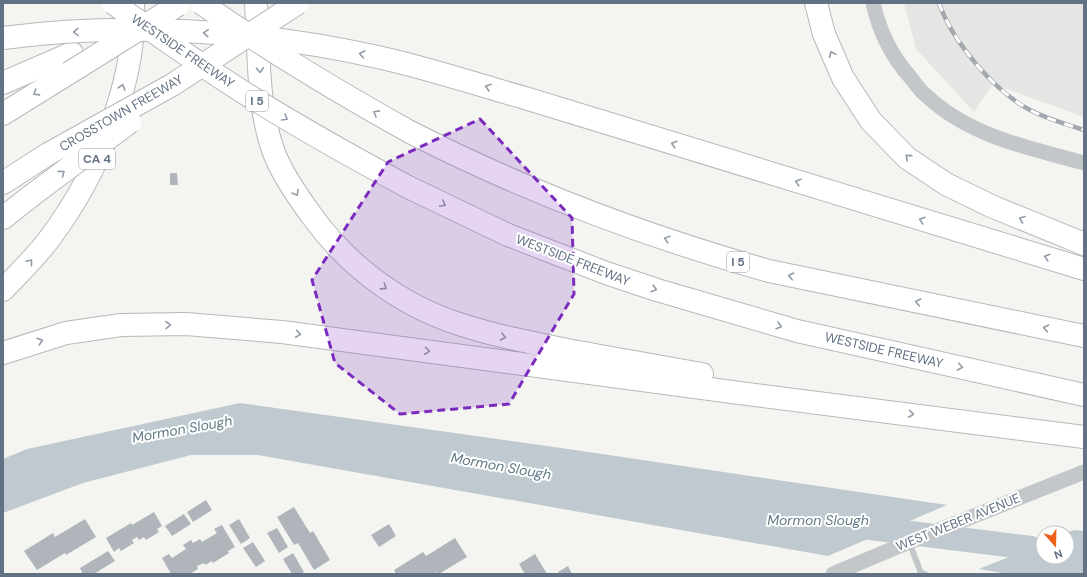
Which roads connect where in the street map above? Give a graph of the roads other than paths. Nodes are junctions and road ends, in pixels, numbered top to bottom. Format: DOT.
graph roads {
  1 [pos="113,3"];
  2 [pos="133,3"];
  3 [pos="201,3"];
  4 [pos="256,3"];
  5 [pos="298,3"];
  6 [pos="816,3"];
  7 [pos="873,3"];
  8 [pos="180,4"];
  9 [pos="3,38"];
  10 [pos="71,63"];
  11 [pos="3,83"];
  12 [pos="172,85"];
  13 [pos="3,114"];
  14 [pos="1084,162"];
  15 [pos="3,183"];
  16 [pos="3,218"];
  17 [pos="1084,244"];
  18 [pos="1084,269"];
  19 [pos="3,290"];
  20 [pos="1084,336"];
  21 [pos="3,353"];
  22 [pos="1084,395"];
  23 [pos="872,409"];
  24 [pos="1084,437"];
  25 [pos="1084,472"];
  26 [pos="909,542"];
  27 [pos="833,574"];
  28 [pos="926,574"];
  1 -- 22 [label="highway, WESTSIDE FREEWAY / I 5, one-way, bridge"];
  19 -- 2 [label="highway, CA 4, one-way"];
  20 -- 3 [label="highway, I 5, one-way, bridge"];
  4 -- 23 [label="highway, one-way"];
  5 -- 12 [label="highway, CROSSTOWN FREEWAY / CA 4, bridge"];
  17 -- 6 [label="highway, one-way"];
  7 -- 14 [label="street"];
  8 -- 10 [label="highway, bridge"];
  18 -- 9 [label="highway, one-way, bridge"];
  10 -- 11 [label="highway"];
  10 -- 13 [label="highway, one-way"];
  12 -- 15 [label="highway, CROSSTOWN FREEWAY / CA 4, bridge"];
  16 -- 12 [label="highway, one-way, bridge"];
  21 -- 23 [label="highway, one-way"];
  23 -- 24 [label="highway, one-way"];
  25 -- 26 [label="street, WEST WEBER AVENUE"];
  26 -- 27 [label="street, WEST WEBER AVENUE"];
  26 -- 28 [label="lane"];
}
